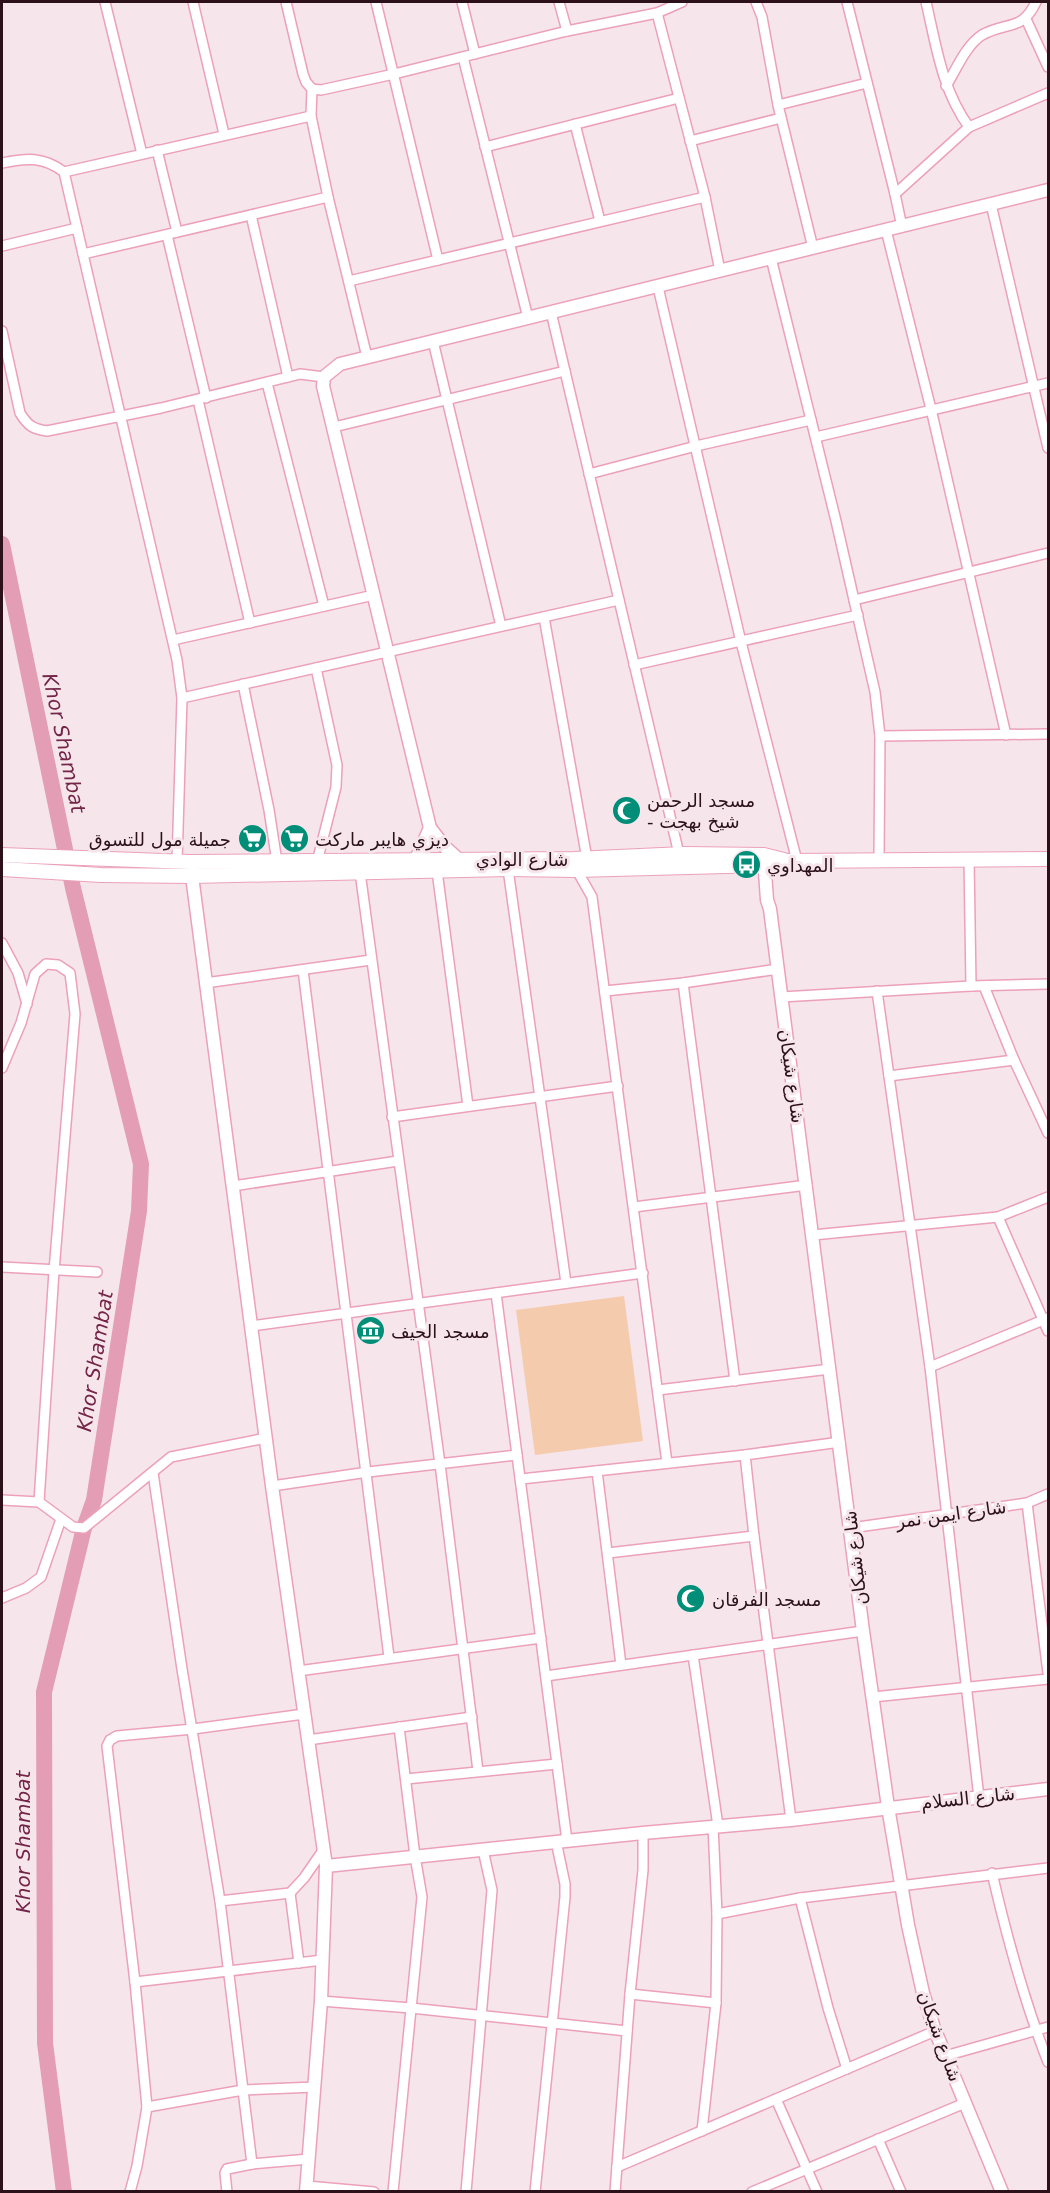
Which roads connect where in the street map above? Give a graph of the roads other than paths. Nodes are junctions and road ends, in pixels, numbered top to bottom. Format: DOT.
graph roads {
  1 [pos="105,2"];
  2 [pos="193,2"];
  3 [pos="286,2"];
  4 [pos="376,2"];
  5 [pos="462,2"];
  6 [pos="559,2"];
  7 [pos="656,2"];
  8 [pos="682,2"];
  9 [pos="756,2"];
  10 [pos="847,2"];
  11 [pos="926,2"];
  12 [pos="1036,2"];
  13 [pos="659,13"];
  14 [pos="1026,19"];
  15 [pos="567,31"];
  16 [pos="474,54"];
  17 [pos="463,57"];
  18 [pos="1048,68"];
  19 [pos="394,74"];
  20 [pos="867,83"];
  21 [pos="946,86"];
  22 [pos="312,89"];
  23 [pos="1048,93"];
  24 [pos="679,98"];
  25 [pos="778,105"];
  26 [pos="311,116"];
  27 [pos="782,118"];
  28 [pos="575,124"];
  29 [pos="969,127"];
  30 [pos="224,134"];
  31 [pos="690,141"];
  32 [pos="485,147"];
  33 [pos="157,150"];
  34 [pos="142,153"];
  35 [pos="2,163"];
  36 [pos="64,172"];
  37 [pos="1048,190"];
  38 [pos="895,194"];
  39 [pos="328,196"];
  40 [pos="705,197"];
  41 [pos="991,204"];
  42 [pos="251,215"];
  43 [pos="600,221"];
  44 [pos="902,226"];
  45 [pos="77,228"];
  46 [pos="885,230"];
  47 [pos="172,233"];
  48 [pos="509,243"];
  49 [pos="2,246"];
  50 [pos="813,248"];
  51 [pos="83,254"];
  52 [pos="771,258"];
  53 [pos="438,260"];
  54 [pos="720,270"];
  55 [pos="349,281"];
  56 [pos="658,287"];
  57 [pos="551,312"];
  58 [pos="528,318"];
  59 [pos="2,331"];
  60 [pos="433,341"];
  61 [pos="367,357"];
  62 [pos="565,371"];
  63 [pos="288,377"];
  64 [pos="324,377"];
  65 [pos="267,383"];
  66 [pos="1048,383"];
  67 [pos="1033,387"];
  68 [pos="202,399"];
  69 [pos="447,400"];
  70 [pos="931,409"];
  71 [pos="121,417"];
  72 [pos="811,420"];
  73 [pos="334,427"];
  74 [pos="816,437"];
  75 [pos="696,446"];
  76 [pos="1048,448"];
  77 [pos="589,474"];
  78 [pos="1048,553"];
  79 [pos="968,572"];
  80 [pos="374,595"];
  81 [pos="619,600"];
  82 [pos="854,600"];
  83 [pos="324,606"];
  84 [pos="858,615"];
  85 [pos="544,617"];
  86 [pos="250,623"];
  87 [pos="501,626"];
  88 [pos="173,640"];
  89 [pos="741,642"];
  90 [pos="388,652"];
  91 [pos="634,665"];
  92 [pos="316,668"];
  93 [pos="243,684"];
  94 [pos="182,698"];
  95 [pos="1048,734"];
  96 [pos="1006,735"];
  97 [pos="880,736"];
  98 [pos="430,828"];
  99 [pos="2,855"];
  100 [pos="679,855"];
  101 [pos="458,859"];
  102 [pos="969,859"];
  103 [pos="1048,859"];
  104 [pos="768,860"];
  105 [pos="879,860"];
  106 [pos="415,861"];
  107 [pos="793,861"];
  108 [pos="177,862"];
  109 [pos="277,862"];
  110 [pos="316,862"];
  111 [pos="579,863"];
  112 [pos="45,864"];
  113 [pos="2,869"];
  114 [pos="508,869"];
  115 [pos="437,871"];
  116 [pos="360,872"];
  117 [pos="192,876"];
  118 [pos="2,943"];
  119 [pos="371,960"];
  120 [pos="778,969"];
  121 [pos="303,970"];
  122 [pos="205,983"];
  123 [pos="683,983"];
  124 [pos="1048,984"];
  125 [pos="971,986"];
  126 [pos="984,986"];
  127 [pos="605,991"];
  128 [pos="877,991"];
  129 [pos="781,998"];
  130 [pos="27,1004"];
  131 [pos="1014,1060"];
  132 [pos="2,1068"];
  133 [pos="890,1076"];
  134 [pos="618,1086"];
  135 [pos="540,1097"];
  136 [pos="468,1106"];
  137 [pos="392,1117"];
  138 [pos="1048,1133"];
  139 [pos="398,1161"];
  140 [pos="328,1171"];
  141 [pos="807,1185"];
  142 [pos="233,1186"];
  143 [pos="712,1197"];
  144 [pos="1048,1197"];
  145 [pos="634,1207"];
  146 [pos="998,1217"];
  147 [pos="911,1225"];
  148 [pos="813,1235"];
  149 [pos="2,1267"];
  150 [pos="54,1270"];
  151 [pos="97,1272"];
  152 [pos="643,1273"];
  153 [pos="567,1284"];
  154 [pos="496,1293"];
  155 [pos="418,1303"];
  156 [pos="346,1313"];
  157 [pos="1046,1319"];
  158 [pos="251,1326"];
  159 [pos="1048,1331"];
  160 [pos="930,1367"];
  161 [pos="830,1370"];
  162 [pos="735,1381"];
  163 [pos="658,1390"];
  164 [pos="266,1438"];
  165 [pos="840,1442"];
  166 [pos="517,1455"];
  167 [pos="745,1455"];
  168 [pos="666,1463"];
  169 [pos="440,1464"];
  170 [pos="597,1471"];
  171 [pos="368,1472"];
  172 [pos="153,1473"];
  173 [pos="521,1479"];
  174 [pos="272,1486"];
  175 [pos="1048,1494"];
  176 [pos="2,1500"];
  177 [pos="39,1502"];
  178 [pos="1027,1503"];
  179 [pos="947,1515"];
  180 [pos="61,1520"];
  181 [pos="851,1528"];
  182 [pos="754,1536"];
  183 [pos="608,1553"];
  184 [pos="2,1598"];
  185 [pos="864,1631"];
  186 [pos="541,1638"];
  187 [pos="768,1644"];
  188 [pos="463,1647"];
  189 [pos="693,1654"];
  190 [pos="389,1658"];
  191 [pos="621,1665"];
  192 [pos="298,1671"];
  193 [pos="1048,1673"];
  194 [pos="546,1676"];
  195 [pos="1048,1679"];
  196 [pos="967,1687"];
  197 [pos="873,1697"];
  198 [pos="304,1714"];
  199 [pos="472,1717"];
  200 [pos="399,1727"];
  201 [pos="193,1729"];
  202 [pos="308,1740"];
  203 [pos="557,1764"];
  204 [pos="478,1771"];
  205 [pos="406,1779"];
  206 [pos="1048,1789"];
  207 [pos="979,1798"];
  208 [pos="888,1807"];
  209 [pos="791,1820"];
  210 [pos="715,1826"];
  211 [pos="643,1833"];
  212 [pos="562,1841"];
  213 [pos="324,1849"];
  214 [pos="483,1850"];
  215 [pos="415,1856"];
  216 [pos="326,1866"];
  217 [pos="1048,1868"];
  218 [pos="992,1874"];
  219 [pos="901,1884"];
  220 [pos="290,1893"];
  221 [pos="800,1898"];
  222 [pos="220,1901"];
  223 [pos="717,1914"];
  224 [pos="323,1960"];
  225 [pos="299,1963"];
  226 [pos="228,1971"];
  227 [pos="135,1982"];
  228 [pos="630,1994"];
  229 [pos="321,2001"];
  230 [pos="716,2003"];
  231 [pos="411,2008"];
  232 [pos="482,2016"];
  233 [pos="552,2023"];
  234 [pos="1048,2026"];
  235 [pos="627,2031"];
  236 [pos="935,2031"];
  237 [pos="1036,2031"];
  238 [pos="945,2056"];
  239 [pos="1048,2062"];
  240 [pos="847,2069"];
  241 [pos="315,2086"];
  242 [pos="243,2091"];
  243 [pos="776,2099"];
  244 [pos="965,2103"];
  245 [pos="147,2107"];
  246 [pos="702,2131"];
  247 [pos="878,2139"];
  248 [pos="309,2159"];
  249 [pos="252,2164"];
  250 [pos="617,2167"];
  251 [pos="807,2169"];
  252 [pos="307,2189"];
  253 [pos="130,2192"];
  254 [pos="227,2192"];
  255 [pos="374,2192"];
  256 [pos="393,2192"];
  257 [pos="466,2192"];
  258 [pos="536,2192"];
  259 [pos="615,2192"];
  260 [pos="752,2192"];
  261 [pos="817,2192"];
  262 [pos="901,2192"];
  263 [pos="1002,2192"];
  1 -- 34 [label="street"];
  2 -- 30 [label="street"];
  3 -- 22 [label="street"];
  4 -- 19 [label="street"];
  5 -- 16 [label="street"];
  6 -- 15 [label="street"];
  7 -- 13 [label="street"];
  8 -- 13 [label="street"];
  9 -- 25 [label="street"];
  10 -- 20 [label="street"];
  11 -- 21 [label="street"];
  12 -- 14 [label="street"];
  13 -- 15 [label="street"];
  13 -- 24 [label="street"];
  14 -- 18 [label="street"];
  14 -- 21 [label="street"];
  15 -- 16 [label="street"];
  16 -- 17 [label="street"];
  17 -- 19 [label="street"];
  17 -- 32 [label="street"];
  19 -- 22 [label="street"];
  19 -- 53 [label="street"];
  20 -- 25 [label="street"];
  20 -- 38 [label="street"];
  21 -- 29 [label="street"];
  22 -- 26 [label="street"];
  23 -- 29 [label="street"];
  24 -- 28 [label="street"];
  24 -- 31 [label="street"];
  25 -- 27 [label="street"];
  26 -- 30 [label="street"];
  26 -- 39 [label="street"];
  27 -- 31 [label="street"];
  27 -- 50 [label="street"];
  28 -- 32 [label="street"];
  28 -- 43 [label="street"];
  29 -- 38 [label="street"];
  30 -- 33 [label="street"];
  31 -- 40 [label="street"];
  32 -- 48 [label="street"];
  33 -- 34 [label="street"];
  33 -- 47 [label="street"];
  34 -- 36 [label="street"];
  35 -- 36 [label="street"];
  36 -- 45 [label="street"];
  37 -- 41 [label="street"];
  38 -- 44 [label="street"];
  39 -- 42 [label="street"];
  39 -- 55 [label="street"];
  40 -- 43 [label="street"];
  40 -- 54 [label="street"];
  41 -- 44 [label="street"];
  41 -- 67 [label="street"];
  42 -- 47 [label="street"];
  42 -- 63 [label="street"];
  43 -- 48 [label="street"];
  44 -- 46 [label="street"];
  45 -- 49 [label="street"];
  45 -- 51 [label="street"];
  46 -- 50 [label="street"];
  46 -- 70 [label="street"];
  47 -- 51 [label="street"];
  47 -- 68 [label="street"];
  48 -- 53 [label="street"];
  48 -- 58 [label="street"];
  50 -- 52 [label="street"];
  51 -- 71 [label="street"];
  52 -- 54 [label="street"];
  52 -- 72 [label="street"];
  53 -- 55 [label="street"];
  54 -- 56 [label="street"];
  55 -- 61 [label="street"];
  56 -- 57 [label="street"];
  56 -- 75 [label="street"];
  57 -- 58 [label="street"];
  57 -- 62 [label="street"];
  58 -- 60 [label="street"];
  59 -- 71 [label="street"];
  60 -- 61 [label="street"];
  60 -- 69 [label="street"];
  61 -- 64 [label="street"];
  62 -- 69 [label="street"];
  62 -- 77 [label="street"];
  63 -- 64 [label="street"];
  63 -- 65 [label="street"];
  64 -- 73 [label="street"];
  65 -- 68 [label="street"];
  65 -- 83 [label="street"];
  66 -- 67 [label="street"];
  67 -- 70 [label="street"];
  67 -- 76 [label="street"];
  68 -- 71 [label="street"];
  68 -- 86 [label="street"];
  69 -- 73 [label="street"];
  69 -- 87 [label="street"];
  70 -- 74 [label="street"];
  70 -- 79 [label="street"];
  71 -- 88 [label="street"];
  72 -- 74 [label="street"];
  72 -- 75 [label="street"];
  73 -- 80 [label="street"];
  74 -- 82 [label="street"];
  75 -- 77 [label="street"];
  75 -- 89 [label="street"];
  77 -- 81 [label="street"];
  78 -- 79 [label="street"];
  79 -- 82 [label="street"];
  79 -- 96 [label="street"];
  80 -- 83 [label="street"];
  80 -- 90 [label="street"];
  81 -- 85 [label="street"];
  81 -- 91 [label="street"];
  82 -- 84 [label="street"];
  83 -- 86 [label="street"];
  84 -- 89 [label="street"];
  84 -- 97 [label="street"];
  85 -- 87 [label="street"];
  85 -- 111 [label="street"];
  86 -- 88 [label="street"];
  87 -- 90 [label="street"];
  88 -- 94 [label="street"];
  89 -- 91 [label="street"];
  89 -- 107 [label="street"];
  90 -- 92 [label="street"];
  90 -- 98 [label="street"];
  91 -- 100 [label="street"];
  92 -- 93 [label="street"];
  92 -- 110 [label="street"];
  93 -- 94 [label="street"];
  93 -- 109 [label="street"];
  94 -- 108 [label="street"];
  95 -- 96 [label="street"];
  96 -- 97 [label="street"];
  97 -- 105 [label="street"];
  98 -- 101 [label="street"];
  98 -- 106 [label="street"];
  99 -- 112 [label="main road, شارع الوادي"];
  100 -- 104 [label="main road, شارع الوادي"];
  100 -- 111 [label="main road, شارع الوادي"];
  101 -- 106 [label="main road, شارع الوادي"];
  101 -- 111 [label="main road, شارع الوادي"];
  102 -- 103 [label="main road, شارع الوادي"];
  102 -- 105 [label="main road, شارع الوادي"];
  102 -- 125 [label="street"];
  104 -- 107 [label="main road, شارع الوادي"];
  104 -- 111 [label="main road, شارع الوادي"];
  104 -- 120 [label="street, شارع شيكان"];
  105 -- 107 [label="main road, شارع الوادي"];
  106 -- 110 [label="main road, شارع الوادي"];
  108 -- 109 [label="main road, شارع الوادي"];
  108 -- 112 [label="main road, شارع الوادي"];
  109 -- 110 [label="main road, شارع الوادي"];
  111 -- 114 [label="main road, شارع الوادي"];
  111 -- 127 [label="street"];
  112 -- 113 [label="main road, شارع الوادي"];
  112 -- 117 [label="main road, شارع الوادي"];
  114 -- 115 [label="main road, شارع الوادي"];
  114 -- 135 [label="street"];
  115 -- 116 [label="main road, شارع الوادي"];
  115 -- 136 [label="street"];
  116 -- 117 [label="main road, شارع الوادي"];
  116 -- 119 [label="street"];
  117 -- 122 [label="street"];
  118 -- 130 [label="street"];
  119 -- 121 [label="street"];
  119 -- 137 [label="street"];
  120 -- 123 [label="street"];
  120 -- 129 [label="street, شارع شيكان"];
  121 -- 122 [label="street"];
  121 -- 140 [label="street"];
  122 -- 142 [label="street"];
  123 -- 127 [label="street"];
  123 -- 143 [label="street"];
  124 -- 126 [label="street"];
  125 -- 126 [label="street"];
  125 -- 128 [label="street"];
  126 -- 131 [label="street"];
  127 -- 134 [label="street"];
  128 -- 129 [label="street"];
  128 -- 133 [label="street"];
  129 -- 141 [label="street, شارع شيكان"];
  130 -- 132 [label="street"];
  130 -- 150 [label="street"];
  131 -- 133 [label="street"];
  131 -- 138 [label="street"];
  133 -- 147 [label="street"];
  134 -- 135 [label="street"];
  134 -- 145 [label="street"];
  135 -- 136 [label="street"];
  135 -- 153 [label="street"];
  136 -- 137 [label="street"];
  137 -- 139 [label="street"];
  139 -- 140 [label="street"];
  139 -- 155 [label="street"];
  140 -- 142 [label="street"];
  140 -- 156 [label="street"];
  141 -- 143 [label="street"];
  141 -- 148 [label="street, شارع شيكان"];
  142 -- 158 [label="street"];
  143 -- 145 [label="street"];
  143 -- 162 [label="street"];
  144 -- 146 [label="street"];
  145 -- 152 [label="street"];
  146 -- 147 [label="street"];
  146 -- 157 [label="street"];
  147 -- 148 [label="street"];
  147 -- 160 [label="street"];
  148 -- 161 [label="street, شارع شيكان"];
  149 -- 150 [label="street"];
  150 -- 151 [label="street"];
  150 -- 177 [label="street"];
  152 -- 153 [label="street"];
  152 -- 163 [label="street"];
  153 -- 154 [label="street"];
  154 -- 155 [label="street"];
  154 -- 166 [label="street"];
  155 -- 156 [label="street"];
  155 -- 169 [label="street"];
  156 -- 158 [label="street"];
  156 -- 171 [label="street"];
  157 -- 159 [label="street"];
  157 -- 160 [label="street"];
  158 -- 164 [label="street"];
  160 -- 179 [label="street"];
  161 -- 162 [label="street"];
  161 -- 165 [label="street, شارع شيكان"];
  162 -- 163 [label="street"];
  163 -- 168 [label="street"];
  164 -- 172 [label="street"];
  164 -- 174 [label="street"];
  165 -- 167 [label="street"];
  165 -- 181 [label="street, شارع شيكان"];
  166 -- 169 [label="street"];
  166 -- 173 [label="street"];
  167 -- 168 [label="street"];
  167 -- 182 [label="street"];
  168 -- 170 [label="street"];
  169 -- 171 [label="street"];
  169 -- 188 [label="street"];
  170 -- 173 [label="street"];
  170 -- 183 [label="street"];
  171 -- 174 [label="street"];
  171 -- 190 [label="street"];
  172 -- 180 [label="street"];
  172 -- 201 [label="street"];
  173 -- 186 [label="street"];
  174 -- 192 [label="street"];
  175 -- 178 [label="street, شارع ايمن نمر"];
  176 -- 177 [label="street"];
  177 -- 180 [label="street"];
  178 -- 179 [label="street, شارع ايمن نمر"];
  178 -- 193 [label="street"];
  179 -- 181 [label="street, شارع ايمن نمر"];
  179 -- 196 [label="street"];
  180 -- 184 [label="street"];
  181 -- 185 [label="street, شارع شيكان"];
  182 -- 183 [label="street"];
  182 -- 187 [label="street"];
  183 -- 191 [label="street"];
  185 -- 187 [label="street"];
  185 -- 197 [label="street, شارع شيكان"];
  186 -- 188 [label="street"];
  186 -- 194 [label="street"];
  187 -- 189 [label="street"];
  187 -- 209 [label="street"];
  188 -- 190 [label="street"];
  188 -- 199 [label="street"];
  189 -- 191 [label="street"];
  189 -- 210 [label="street"];
  190 -- 192 [label="street"];
  191 -- 194 [label="street"];
  192 -- 198 [label="street"];
  194 -- 203 [label="street"];
  195 -- 196 [label="street"];
  196 -- 197 [label="street"];
  196 -- 207 [label="street"];
  197 -- 208 [label="street, شارع شيكان"];
  198 -- 201 [label="street"];
  198 -- 202 [label="street"];
  199 -- 200 [label="street"];
  199 -- 204 [label="street"];
  200 -- 202 [label="street"];
  200 -- 205 [label="street"];
  201 -- 222 [label="street"];
  201 -- 227 [label="street"];
  202 -- 213 [label="street"];
  203 -- 204 [label="street"];
  203 -- 212 [label="street"];
  204 -- 205 [label="street"];
  205 -- 215 [label="street"];
  206 -- 207 [label="street, شارع السلام"];
  207 -- 208 [label="street, شارع السلام"];
  208 -- 209 [label="street, شارع السلام"];
  208 -- 219 [label="street, شارع شيكان"];
  209 -- 210 [label="street, شارع السلام"];
  210 -- 211 [label="street, شارع السلام"];
  210 -- 223 [label="street"];
  211 -- 212 [label="street, شارع السلام"];
  211 -- 228 [label="street"];
  212 -- 214 [label="street, شارع السلام"];
  212 -- 233 [label="street"];
  213 -- 216 [label="street"];
  213 -- 220 [label="street"];
  214 -- 215 [label="street, شارع السلام"];
  214 -- 232 [label="street"];
  215 -- 216 [label="street, شارع السلام"];
  215 -- 231 [label="street"];
  216 -- 224 [label="street"];
  217 -- 218 [label="street"];
  218 -- 219 [label="street"];
  218 -- 237 [label="street"];
  219 -- 221 [label="street"];
  219 -- 236 [label="street, شارع شيكان"];
  220 -- 222 [label="street"];
  220 -- 225 [label="street"];
  221 -- 223 [label="street"];
  221 -- 240 [label="street"];
  222 -- 226 [label="street"];
  223 -- 230 [label="street"];
  224 -- 225 [label="street"];
  224 -- 229 [label="street"];
  225 -- 226 [label="street"];
  226 -- 227 [label="street"];
  226 -- 242 [label="street"];
  227 -- 245 [label="street"];
  228 -- 230 [label="street"];
  228 -- 235 [label="street"];
  229 -- 231 [label="street"];
  229 -- 241 [label="street"];
  230 -- 246 [label="street"];
  231 -- 232 [label="street"];
  231 -- 256 [label="street"];
  232 -- 233 [label="street"];
  232 -- 257 [label="street"];
  233 -- 235 [label="street"];
  233 -- 258 [label="street"];
  234 -- 237 [label="street"];
  235 -- 250 [label="street"];
  236 -- 238 [label="street, شارع شيكان"];
  236 -- 240 [label="street"];
  237 -- 238 [label="street"];
  237 -- 239 [label="street"];
  238 -- 244 [label="street, شارع شيكان"];
  240 -- 243 [label="street"];
  241 -- 242 [label="street"];
  241 -- 248 [label="street"];
  242 -- 245 [label="street"];
  242 -- 249 [label="street"];
  243 -- 246 [label="street"];
  243 -- 251 [label="street"];
  244 -- 247 [label="street"];
  244 -- 263 [label="street, شارع شيكان"];
  245 -- 253 [label="street"];
  246 -- 250 [label="street"];
  247 -- 251 [label="street"];
  247 -- 262 [label="street"];
  248 -- 249 [label="street"];
  248 -- 252 [label="street"];
  249 -- 254 [label="street"];
  250 -- 259 [label="street"];
  251 -- 260 [label="street"];
  251 -- 261 [label="street"];
  252 -- 255 [label="street"];
}
